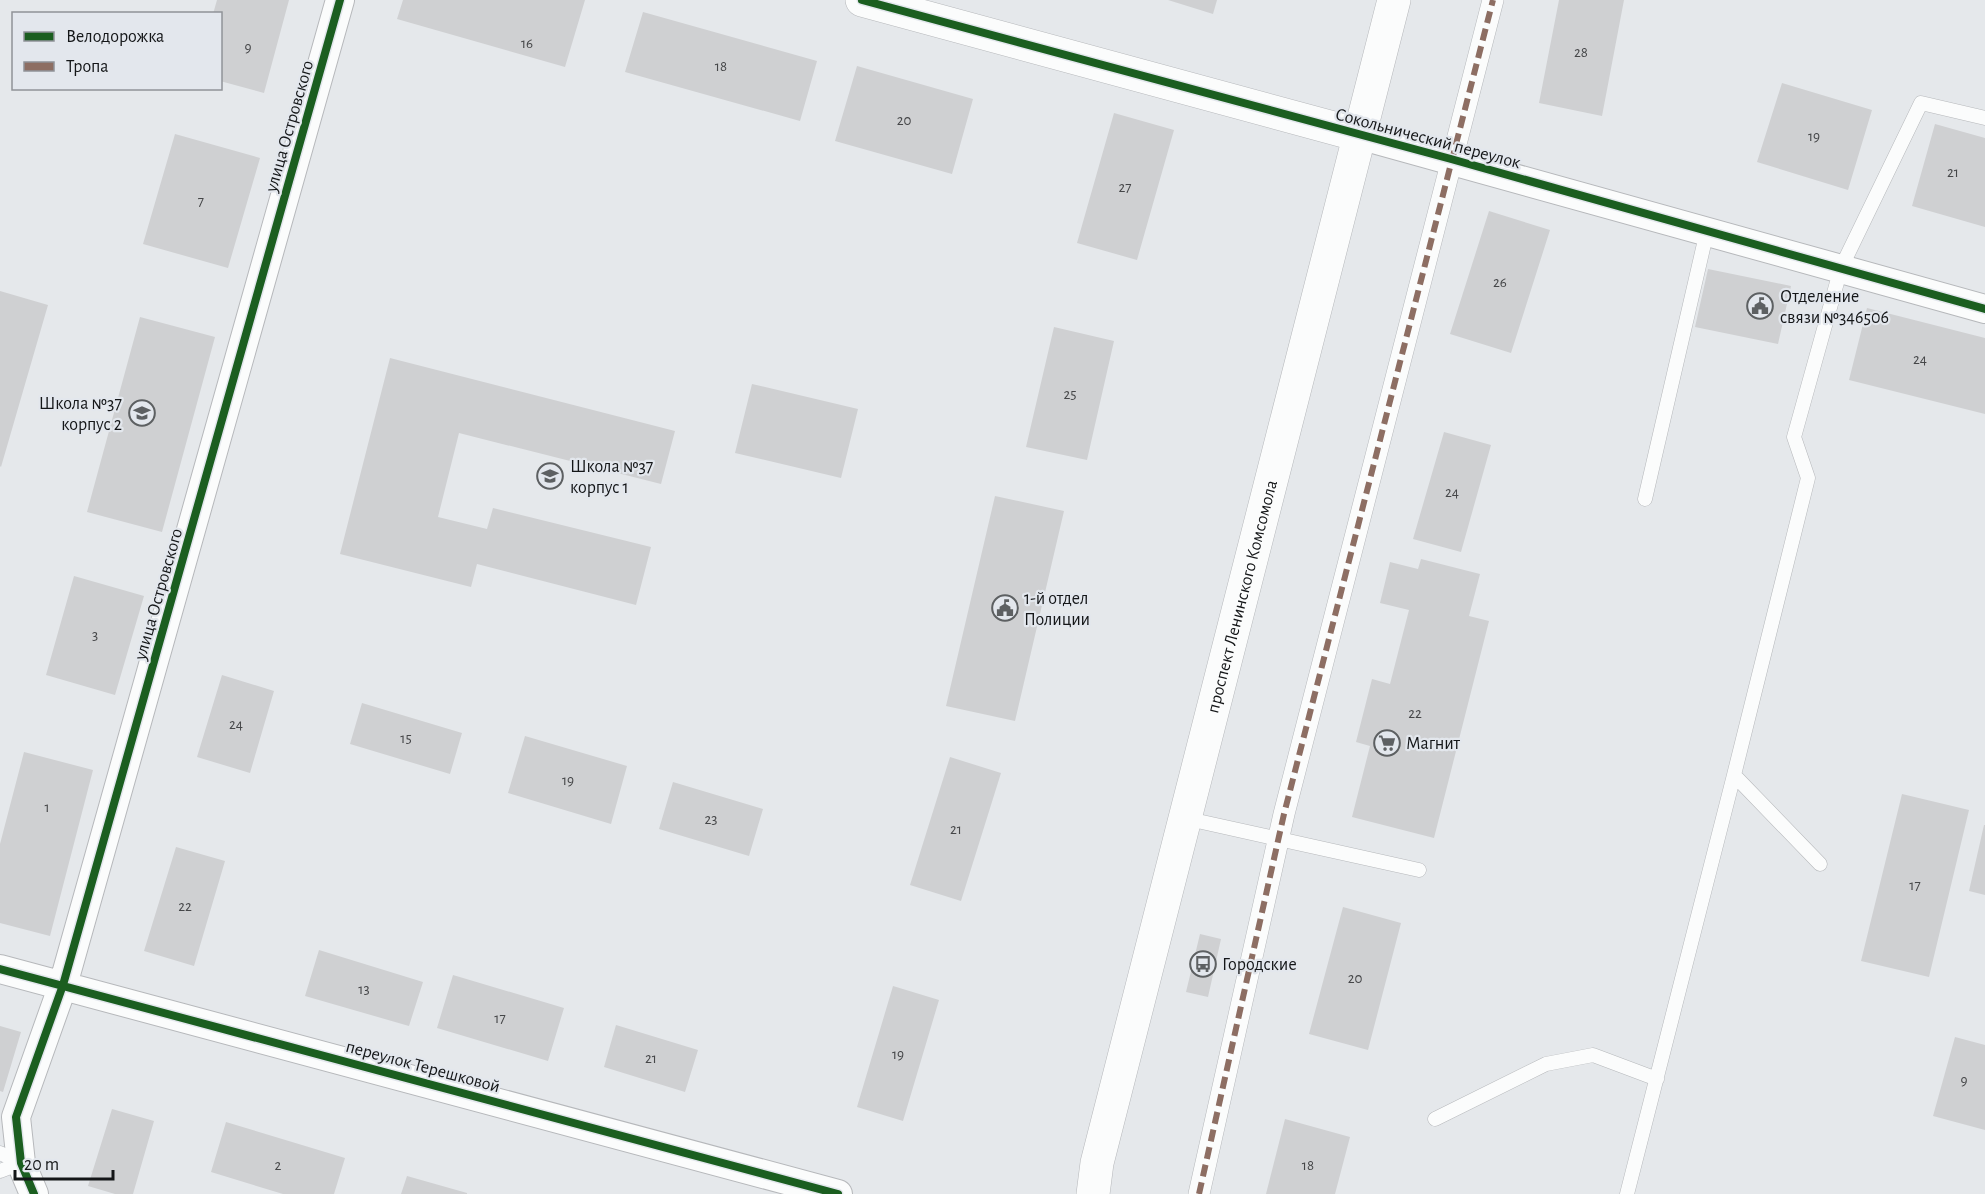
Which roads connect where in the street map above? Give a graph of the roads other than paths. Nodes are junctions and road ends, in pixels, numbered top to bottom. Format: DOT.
graph roads {
  1 [pos="340,0"];
  2 [pos="862,0"];
  3 [pos="1394,0"];
  4 [pos="1493,0"];
  5 [pos="1985,118"];
  6 [pos="1359,135"];
  7 [pos="1451,159"];
  8 [pos="1707,231"];
  9 [pos="1841,268"];
  10 [pos="1985,309"];
  11 [pos="1645,499"];
  12 [pos="1734,775"];
  13 [pos="1184,818"];
  14 [pos="1278,840"];
  15 [pos="1820,864"];
  16 [pos="1419,870"];
  17 [pos="0,969"];
  18 [pos="63,985"];
  19 [pos="1657,1079"];
  20 [pos="1435,1119"];
  21 [pos="7,1162"];
  22 [pos="34,1194"];
  23 [pos="838,1194"];
  24 [pos="1094,1194"];
  25 [pos="1199,1194"];
  26 [pos="1628,1194"];
  1 -- 18 [label="street, улица Островского"];
  2 -- 6 [label="main road, Сокольнический переулок"];
  3 -- 6 [label="main road, проспект Ленинского Комсомола"];
  4 -- 7 [label="street"];
  5 -- 9 [label="lane"];
  6 -- 7 [label="street, Сокольнический переулок"];
  6 -- 13 [label="main road, проспект Ленинского Комсомола"];
  7 -- 8 [label="street, Сокольнический переулок"];
  7 -- 14 [label="street"];
  8 -- 9 [label="street, Сокольнический переулок"];
  8 -- 11 [label="lane"];
  9 -- 10 [label="street, Сокольнический переулок"];
  9 -- 12 [label="lane"];
  12 -- 15 [label="lane"];
  12 -- 19 [label="lane"];
  13 -- 14 [label="lane"];
  13 -- 24 [label="main road, проспект Ленинского Комсомола"];
  14 -- 16 [label="lane"];
  14 -- 25 [label="street"];
  17 -- 18 [label="street, переулок Терешковой"];
  18 -- 21 [label="street, улица Островского"];
  18 -- 23 [label="street, переулок Терешковой"];
  19 -- 20 [label="lane"];
  19 -- 26 [label="lane"];
  21 -- 22 [label="street, улица Островского"];
}
